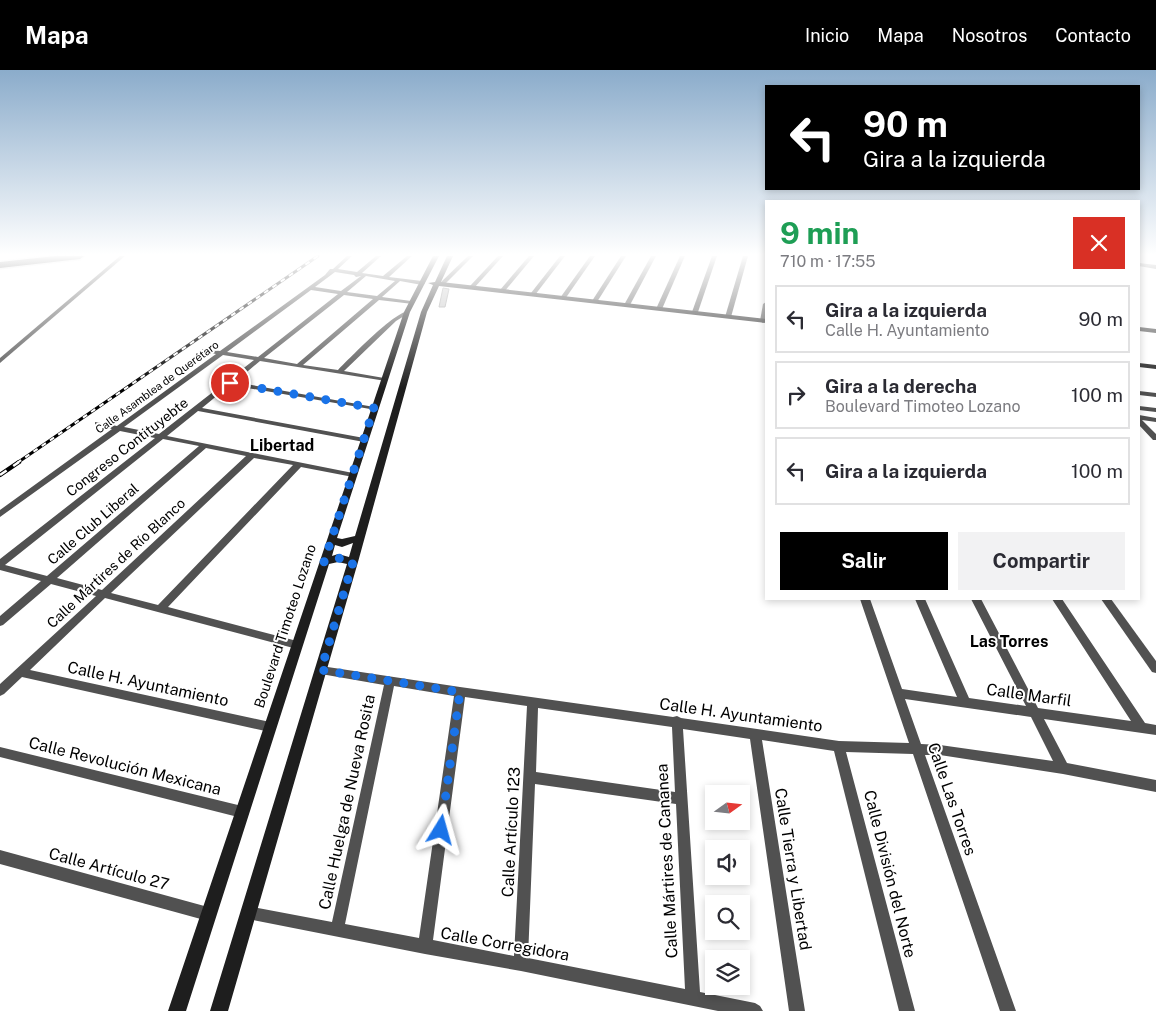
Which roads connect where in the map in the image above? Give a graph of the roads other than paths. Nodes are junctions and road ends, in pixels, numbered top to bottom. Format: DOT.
graph roads {
  1 [pos="72,300"];
  2 [pos="292,300"];
  3 [pos="335,300"];
  4 [pos="376,300"];
  5 [pos="391,300"];
  6 [pos="413,300"];
  7 [pos="431,300"];
  8 [pos="583,300"];
  9 [pos="630,300"];
  10 [pos="663,300"];
  11 [pos="699,300"];
  12 [pos="733,300"];
  13 [pos="595,301"];
  14 [pos="411,303"];
  15 [pos="627,305"];
  16 [pos="659,309"];
  17 [pos="407,312"];
  18 [pos="695,312"];
  19 [pos="728,317"];
  20 [pos="764,321"];
  21 [pos="1140,329"];
  22 [pos="1156,331"];
  23 [pos="204,350"];
  24 [pos="220,352"];
  25 [pos="260,360"];
  26 [pos="0,361"];
  27 [pos="1140,365"];
  28 [pos="298,366"];
  29 [pos="1156,367"];
  30 [pos="339,373"];
  31 [pos="384,380"];
  32 [pos="230,383"];
  33 [pos="1140,393"];
  34 [pos="1156,395"];
  35 [pos="374,408"];
  36 [pos="1140,408"];
  37 [pos="196,409"];
  38 [pos="1156,410"];
  39 [pos="1140,417"];
  40 [pos="1156,420"];
  41 [pos="1140,422"];
  42 [pos="98,424"];
  43 [pos="118,428"];
  44 [pos="161,437"];
  45 [pos="1156,438"];
  46 [pos="364,440"];
  47 [pos="204,446"];
  48 [pos="251,456"];
  49 [pos="298,465"];
  50 [pos="353,475"];
  51 [pos="0,514"];
  52 [pos="332,538"];
  53 [pos="360,538"];
  54 [pos="324,562"];
  55 [pos="353,562"];
  56 [pos="0,565"];
  57 [pos="49,580"];
  58 [pos="102,595"];
  59 [pos="865,600"];
  60 [pos="920,600"];
  61 [pos="977,600"];
  62 [pos="1058,600"];
  63 [pos="1107,600"];
  64 [pos="160,609"];
  65 [pos="0,622"];
  66 [pos="296,645"];
  67 [pos="1156,669"];
  68 [pos="321,670"];
  69 [pos="20,672"];
  70 [pos="390,681"];
  71 [pos="0,691"];
  72 [pos="460,692"];
  73 [pos="898,693"];
  74 [pos="533,702"];
  75 [pos="965,702"];
  76 [pos="1035,711"];
  77 [pos="677,722"];
  78 [pos="270,727"];
  79 [pos="1141,727"];
  80 [pos="1156,730"];
  81 [pos="755,733"];
  82 [pos="839,746"];
  83 [pos="918,749"];
  84 [pos="0,752"];
  85 [pos="1063,768"];
  86 [pos="530,777"];
  87 [pos="1156,786"];
  88 [pos="680,799"];
  89 [pos="242,812"];
  90 [pos="0,857"];
  91 [pos="248,913"];
  92 [pos="208,914"];
  93 [pos="337,930"];
  94 [pos="425,947"];
  95 [pos="521,964"];
  96 [pos="693,999"];
  97 [pos="177,1011"];
  98 [pos="219,1011"];
  99 [pos="755,1011"];
  100 [pos="797,1011"];
  101 [pos="906,1011"];
  102 [pos="1008,1011"];
  1 -- 26 [label="street"];
  2 -- 24 [label="street, Calle Asamblea de Querétaro"];
  3 -- 25 [label="street, Congreso Contituyebte"];
  4 -- 28 [label="street"];
  5 -- 14 [label="street"];
  6 -- 14 [label="main road, Boulevard Timoteo Lozano"];
  7 -- 53 [label="main road"];
  8 -- 13 [label="main road"];
  9 -- 15 [label="street"];
  10 -- 16 [label="street"];
  11 -- 18 [label="street"];
  12 -- 19 [label="street"];
  13 -- 15 [label="main road"];
  14 -- 17 [label="main road, Boulevard Timoteo Lozano"];
  15 -- 16 [label="main road"];
  16 -- 18 [label="main road"];
  17 -- 30 [label="street"];
  17 -- 31 [label="main road, Boulevard Timoteo Lozano"];
  18 -- 19 [label="main road"];
  19 -- 20 [label="main road"];
  21 -- 22 [label="street"];
  23 -- 24 [label="street"];
  24 -- 25 [label="street"];
  24 -- 43 [label="street, Calle Asamblea de Querétaro"];
  25 -- 28 [label="street"];
  25 -- 32 [label="street, Congreso Contituyebte"];
  27 -- 29 [label="main road"];
  28 -- 30 [label="street"];
  30 -- 31 [label="street"];
  31 -- 35 [label="main road, Boulevard Timoteo Lozano"];
  32 -- 35 [label="street"];
  32 -- 37 [label="street, Congreso Contituyebte"];
  33 -- 34 [label="street"];
  35 -- 46 [label="main road, Boulevard Timoteo Lozano"];
  36 -- 38 [label="street"];
  37 -- 44 [label="street, Congreso Contituyebte"];
  37 -- 46 [label="street"];
  39 -- 40 [label="street"];
  41 -- 45 [label="street"];
  42 -- 43 [label="street"];
  43 -- 44 [label="street"];
  43 -- 51 [label="street, Calle Asamblea de Querétaro"];
  44 -- 47 [label="street"];
  44 -- 56 [label="street, Congreso Contituyebte"];
  46 -- 50 [label="main road, Boulevard Timoteo Lozano"];
  47 -- 48 [label="street"];
  47 -- 57 [label="street, Calle Club Liberal"];
  48 -- 49 [label="street"];
  48 -- 58 [label="street, Calle Mártires de Río Blanco"];
  49 -- 50 [label="street"];
  49 -- 64 [label="street"];
  50 -- 52 [label="main road, Boulevard Timoteo Lozano"];
  52 -- 53 [label="main road"];
  52 -- 54 [label="main road, Boulevard Timoteo Lozano"];
  53 -- 55 [label="main road"];
  54 -- 55 [label="main road"];
  54 -- 66 [label="main road, Boulevard Timoteo Lozano"];
  55 -- 68 [label="main road"];
  56 -- 57 [label="street"];
  57 -- 58 [label="street"];
  57 -- 65 [label="street, Calle Club Liberal"];
  58 -- 64 [label="street"];
  58 -- 69 [label="street, Calle Mártires de Río Blanco"];
  59 -- 73 [label="street, Calle Las Torres"];
  60 -- 75 [label="street"];
  61 -- 76 [label="street"];
  62 -- 79 [label="street"];
  63 -- 67 [label="street"];
  64 -- 66 [label="street"];
  66 -- 78 [label="main road, Boulevard Timoteo Lozano"];
  68 -- 70 [label="street, Calle H. Ayuntamiento"];
  68 -- 91 [label="main road"];
  69 -- 71 [label="street, Calle Mártires de Río Blanco"];
  69 -- 78 [label="street, Calle H. Ayuntamiento"];
  70 -- 72 [label="street, Calle H. Ayuntamiento"];
  70 -- 93 [label="street, Calle Huelga de Nueva Rosita"];
  72 -- 74 [label="street, Calle H. Ayuntamiento"];
  72 -- 94 [label="street"];
  73 -- 75 [label="street, Calle Marfil"];
  73 -- 83 [label="street, Calle Las Torres"];
  74 -- 77 [label="street, Calle H. Ayuntamiento"];
  74 -- 86 [label="street, Calle Artículo 123"];
  75 -- 76 [label="street, Calle Marfil"];
  76 -- 79 [label="street, Calle Marfil"];
  76 -- 85 [label="street"];
  77 -- 81 [label="street, Calle H. Ayuntamiento"];
  77 -- 88 [label="street, Calle Mártires de Cananea"];
  78 -- 89 [label="main road, Boulevard Timoteo Lozano"];
  79 -- 80 [label="street, Calle Marfil"];
  81 -- 82 [label="street, Calle H. Ayuntamiento"];
  81 -- 100 [label="street, Calle Tierra y Libertad"];
  82 -- 83 [label="street, Calle H. Ayuntamiento"];
  82 -- 101 [label="street, Calle División del Norte"];
  83 -- 85 [label="street, Calle H. Ayuntamiento"];
  83 -- 102 [label="street, Calle Las Torres"];
  84 -- 89 [label="street, Calle Revolución Mexicana"];
  85 -- 87 [label="street, Calle H. Ayuntamiento"];
  86 -- 88 [label="street"];
  86 -- 95 [label="street, Calle Artículo 123"];
  88 -- 96 [label="street, Calle Mártires de Cananea"];
  89 -- 92 [label="main road, Boulevard Timoteo Lozano"];
  90 -- 92 [label="street, Calle Artículo 27"];
  91 -- 93 [label="street, Calle Corregidora"];
  91 -- 98 [label="main road"];
  92 -- 97 [label="main road, Boulevard Timoteo Lozano"];
  93 -- 94 [label="street, Calle Corregidora"];
  94 -- 95 [label="street, Calle Corregidora"];
  95 -- 96 [label="street, Calle Corregidora"];
  96 -- 99 [label="street, Calle Corregidora"];
}
